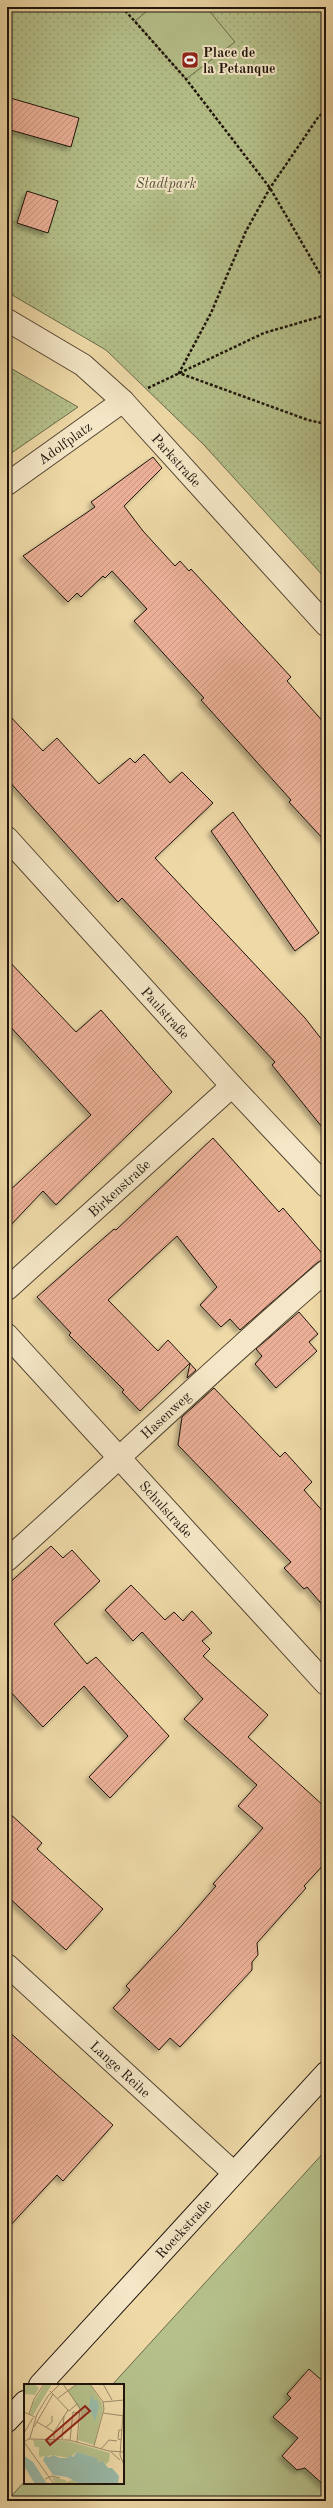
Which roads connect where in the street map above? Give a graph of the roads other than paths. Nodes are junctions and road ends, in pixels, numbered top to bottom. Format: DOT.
graph roads {
  1 [pos="7,320"];
  2 [pos="123,400"];
  3 [pos="7,484"];
  4 [pos="326,625"];
  5 [pos="7,838"];
  6 [pos="232,1086"];
  7 [pos="326,1186"];
  8 [pos="326,1271"];
  9 [pos="7,1289"];
  10 [pos="7,1334"];
  11 [pos="120,1458"];
  12 [pos="7,1560"];
  13 [pos="326,1684"];
  14 [pos="7,1965"];
  15 [pos="326,2073"];
  16 [pos="234,2173"];
  17 [pos="41,2384"];
  18 [pos="24,2403"];
  19 [pos="7,2421"];
  1 -- 2 [label="street, Parkstraße"];
  2 -- 3 [label="street, Adolfplatz"];
  2 -- 4 [label="street, Parkstraße"];
  5 -- 6 [label="street, Paulstraße"];
  6 -- 7 [label="street, Paulstraße"];
  6 -- 9 [label="street, Birkenstraße"];
  8 -- 11 [label="street, Hasenweg"];
  10 -- 11 [label="street, Schulstraße"];
  11 -- 12 [label="street, Hasenweg"];
  11 -- 13 [label="street, Schulstraße"];
  14 -- 16 [label="street, Lange Reihe"];
  15 -- 16 [label="street, Roeckstraße"];
  16 -- 17 [label="street, Roeckstraße"];
  18 -- 19 [label="street"];
}
